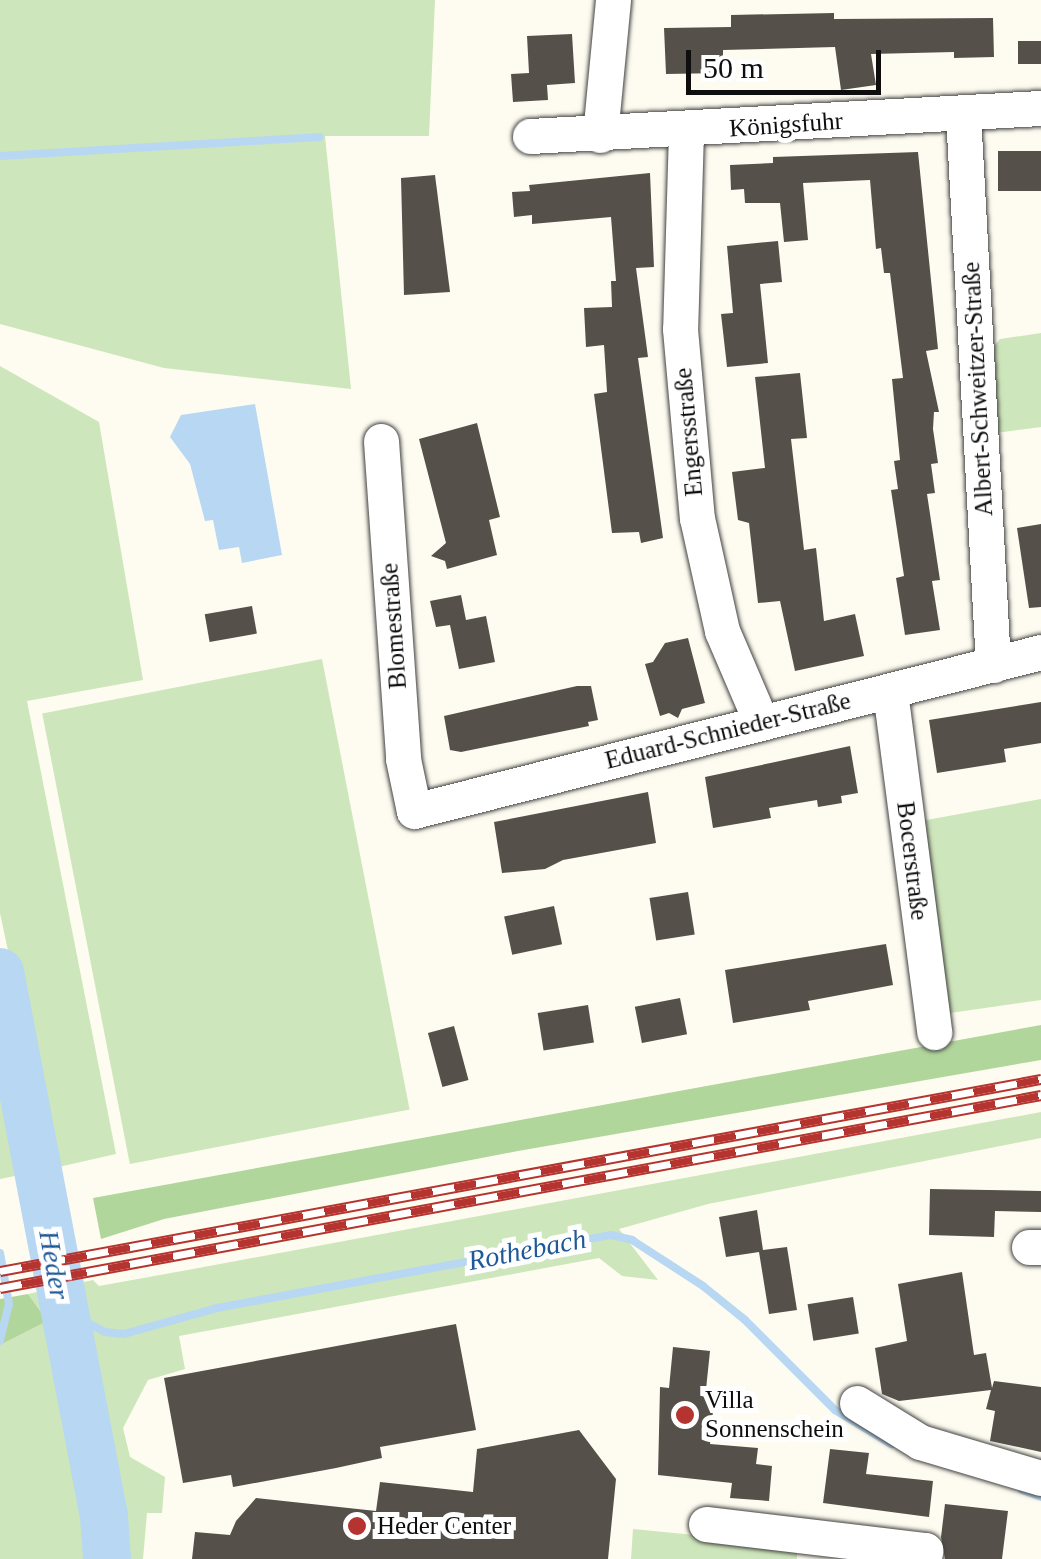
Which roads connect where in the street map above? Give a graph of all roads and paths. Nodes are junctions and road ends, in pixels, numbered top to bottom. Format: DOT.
graph roads {
  1 [pos="612,0"];
  2 [pos="1041,108"];
  3 [pos="962,114"];
  4 [pos="686,131"];
  5 [pos="600,135"];
  6 [pos="530,136"];
  7 [pos="381,441"];
  8 [pos="1041,652"];
  9 [pos="993,665"];
  10 [pos="890,691"];
  11 [pos="761,722"];
  12 [pos="414,811"];
  13 [pos="934,1032"];
  14 [pos="857,1403"];
  15 [pos="1041,1478"];
  16 [pos="706,1524"];
  17 [pos="924,1559"];
  1 -- 5 [label="street"];
  2 -- 3 [label="street, Königsfuhr"];
  3 -- 4 [label="street, Königsfuhr"];
  3 -- 9 [label="street, Albert-Schweitzer-Straße"];
  4 -- 5 [label="street, Königsfuhr"];
  4 -- 11 [label="street, Engersstraße"];
  5 -- 6 [label="street, Königsfuhr"];
  7 -- 12 [label="street, Blomestraße"];
  8 -- 9 [label="street, Eduard-Schnieder-Straße"];
  9 -- 10 [label="street, Eduard-Schnieder-Straße"];
  10 -- 11 [label="street, Eduard-Schnieder-Straße"];
  10 -- 13 [label="street, Bocerstraße"];
  11 -- 12 [label="street, Eduard-Schnieder-Straße"];
  14 -- 15 [label="street"];
  16 -- 17 [label="street"];
}
